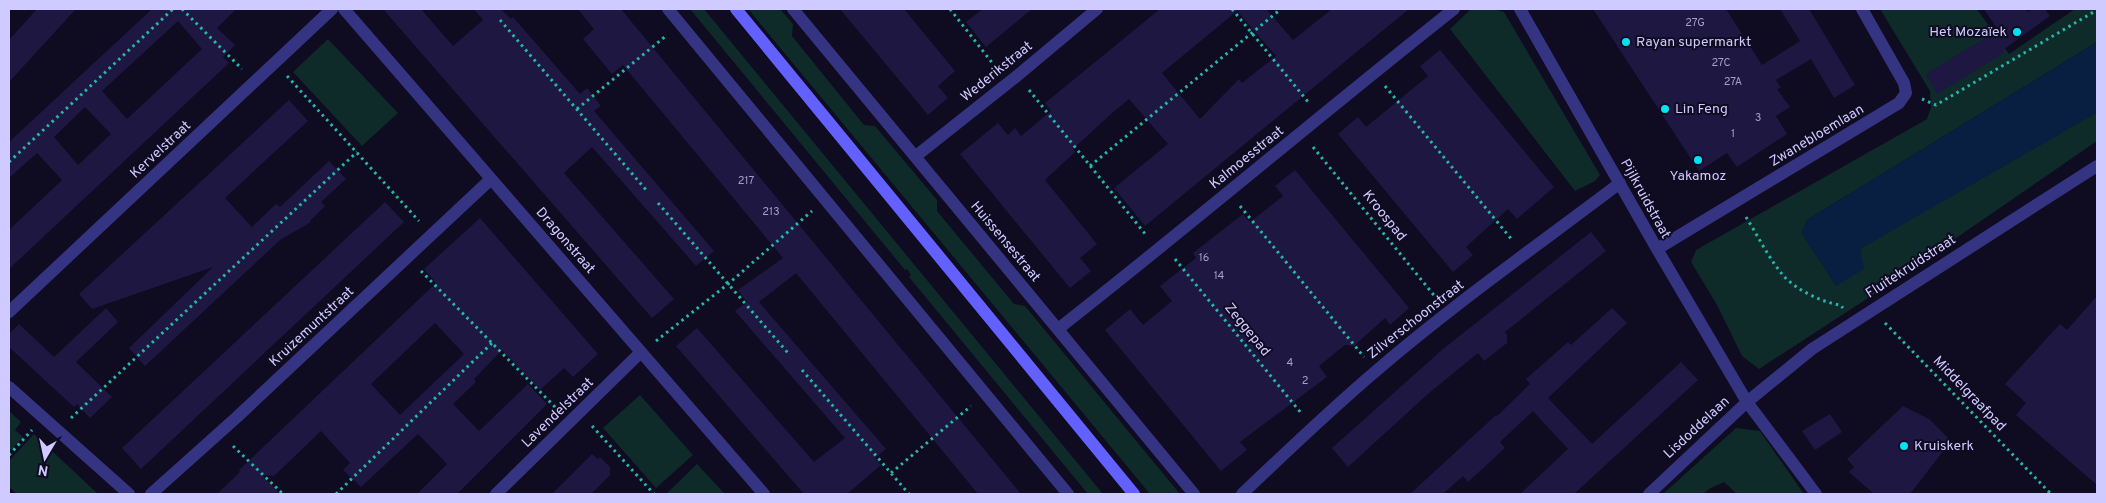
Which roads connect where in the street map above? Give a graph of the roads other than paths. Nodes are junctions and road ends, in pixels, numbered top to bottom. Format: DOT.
graph roads {
  1 [pos="332,9"];
  2 [pos="344,9"];
  3 [pos="668,9"];
  4 [pos="736,9"];
  5 [pos="793,9"];
  6 [pos="1097,9"];
  7 [pos="1454,9"];
  8 [pos="1520,9"];
  9 [pos="1862,9"];
  10 [pos="916,156"];
  11 [pos="2097,166"];
  12 [pos="491,179"];
  13 [pos="1620,183"];
  14 [pos="1657,250"];
  15 [pos="9,312"];
  16 [pos="1058,329"];
  17 [pos="641,352"];
  18 [pos="9,387"];
  19 [pos="1746,402"];
  20 [pos="129,494"];
  21 [pos="151,494"];
  22 [pos="496,494"];
  23 [pos="764,494"];
  24 [pos="1068,494"];
  25 [pos="1134,494"];
  26 [pos="1194,494"];
  27 [pos="1242,494"];
  28 [pos="1649,494"];
  29 [pos="1816,494"];
  1 -- 15 [label="street, Kervelstraat"];
  2 -- 12 [label="street, Dragonstraat"];
  3 -- 24 [label="street"];
  4 -- 25 [label="street"];
  5 -- 10 [label="street, Huissensestraat"];
  6 -- 10 [label="street, Wederikstraat"];
  7 -- 16 [label="street, Kalmoesstraat"];
  8 -- 13 [label="street, Pijlkruidstraat"];
  9 -- 14 [label="street, Zwanebloemlaan"];
  10 -- 16 [label="street, Huissensestraat"];
  11 -- 19 [label="street, Fluitekruidstraat"];
  12 -- 17 [label="street, Dragonstraat"];
  12 -- 21 [label="street, Kruizemuntstraat"];
  13 -- 14 [label="street, Pijlkruidstraat"];
  13 -- 27 [label="street, Zilverschoonstraat"];
  14 -- 19 [label="street, Pijlkruidstraat"];
  16 -- 26 [label="street, Huissensestraat"];
  17 -- 22 [label="street, Lavendelstraat"];
  17 -- 23 [label="street, Dragonstraat"];
  18 -- 20 [label="street"];
  19 -- 28 [label="street, Lisdoddelaan"];
  19 -- 29 [label="street, Lisdoddelaan"];
}
